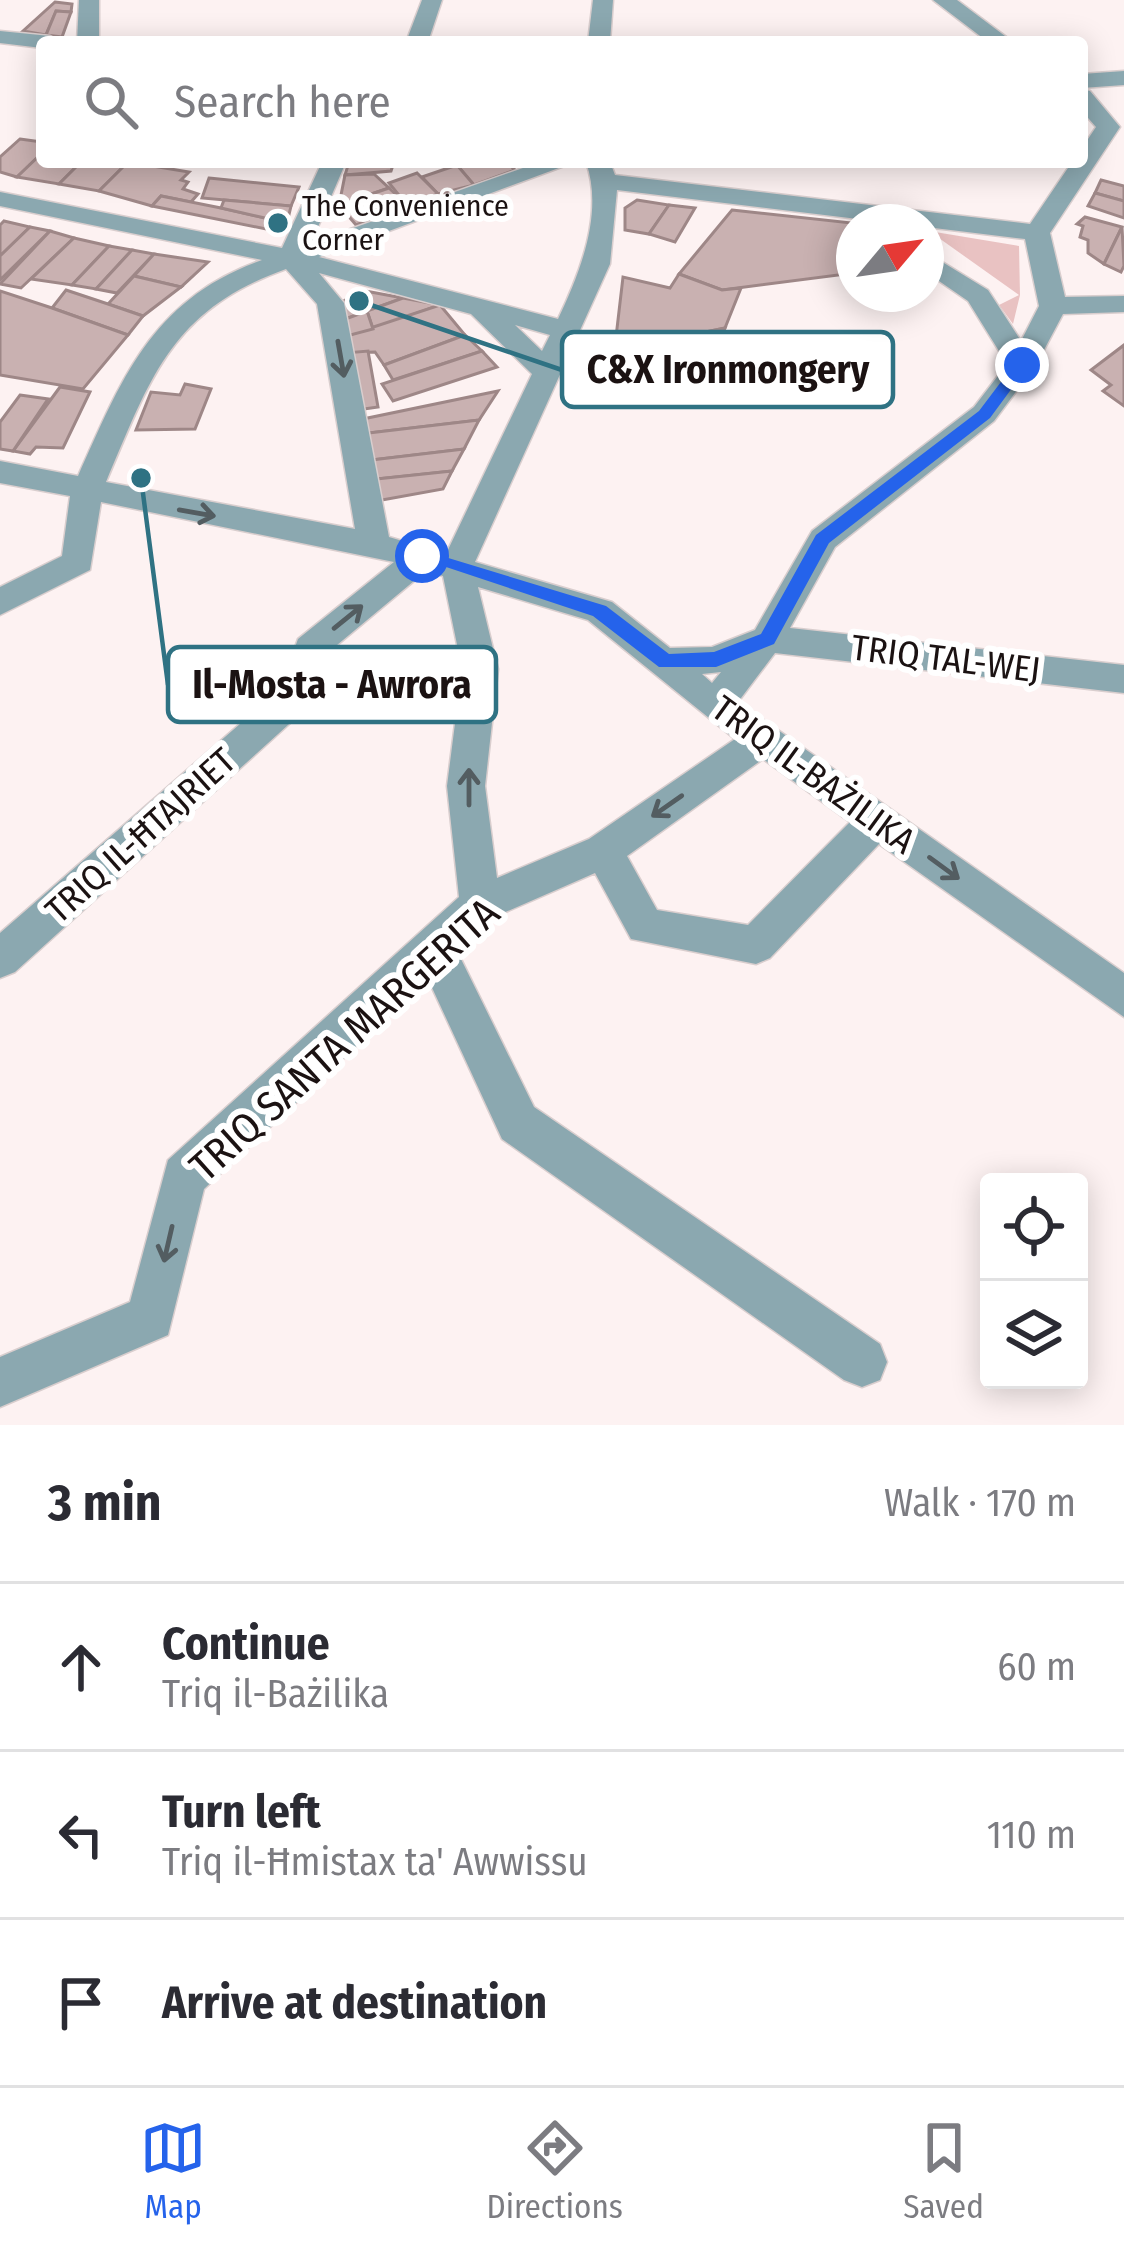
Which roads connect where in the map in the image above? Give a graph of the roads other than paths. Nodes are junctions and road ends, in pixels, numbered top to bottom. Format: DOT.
graph roads {
  1 [pos="89,0"];
  2 [pos="432,0"];
  3 [pos="603,0"];
  4 [pos="944,0"];
  5 [pos="992,4"];
  6 [pos="88,36"];
  7 [pos="419,36"];
  8 [pos="599,36"];
  9 [pos="993,36"];
  10 [pos="0,37"];
  11 [pos="36,41"];
  12 [pos="1124,78"];
  13 [pos="1088,81"];
  14 [pos="1088,101"];
  15 [pos="1116,126"];
  16 [pos="1088,163"];
  17 [pos="331,168"];
  18 [pos="546,168"];
  19 [pos="1085,168"];
  20 [pos="602,171"];
  21 [pos="0,199"];
  22 [pos="836,211"];
  23 [pos="944,223"];
  24 [pos="1036,233"];
  25 [pos="291,258"];
  26 [pos="944,272"];
  27 [pos="1124,304"];
  28 [pos="1053,306"];
  29 [pos="480,307"];
  30 [pos="566,330"];
  31 [pos="1022,365"];
  32 [pos="547,372"];
  33 [pos="0,472"];
  34 [pos="86,493"];
  35 [pos="374,544"];
  36 [pos="440,561"];
  37 [pos="0,602"];
  38 [pos="767,639"];
  39 [pos="665,662"];
  40 [pos="1124,679"];
  41 [pos="715,705"];
  42 [pos="763,739"];
  43 [pos="877,820"];
  44 [pos="603,851"];
  45 [pos="480,904"];
  46 [pos="434,947"];
  47 [pos="0,959"];
  48 [pos="1124,997"];
  49 [pos="862,1363"];
  50 [pos="0,1382"];
  1 -- 6 [label="street"];
  2 -- 7 [label="street"];
  3 -- 8 [label="street"];
  4 -- 9 [label="street"];
  5 -- 9 [label="street"];
  10 -- 11 [label="street"];
  12 -- 13 [label="street"];
  14 -- 15 [label="street"];
  15 -- 16 [label="street"];
  17 -- 25 [label="street"];
  18 -- 25 [label="street"];
  19 -- 24 [label="street"];
  20 -- 22 [label="street"];
  20 -- 30 [label="street, TRIQ IL-ĦTAJRIET"];
  21 -- 25 [label="street"];
  23 -- 24 [label="street"];
  24 -- 28 [label="street"];
  25 -- 29 [label="street"];
  25 -- 34 [label="street"];
  25 -- 35 [label="street, one-way"];
  26 -- 31 [label="street"];
  27 -- 28 [label="street"];
  28 -- 31 [label="street"];
  29 -- 30 [label="street"];
  29 -- 32 [label="street"];
  30 -- 32 [label="street, TRIQ IL-ĦTAJRIET"];
  31 -- 38 [label="street"];
  32 -- 36 [label="street, TRIQ IL-ĦTAJRIET"];
  33 -- 34 [label="street, TRIQ IL-BAŻILIKA"];
  34 -- 35 [label="street, TRIQ IL-BAŻILIKA, one-way"];
  34 -- 37 [label="street"];
  35 -- 36 [label="street, TRIQ IL-BAŻILIKA"];
  36 -- 39 [label="street, TRIQ IL-BAŻILIKA"];
  45 -- 36 [label="street, one-way"];
  47 -- 36 [label="street, TRIQ IL-ĦTAJRIET, one-way"];
  38 -- 39 [label="street"];
  38 -- 40 [label="street, TRIQ TAL-WEJ"];
  38 -- 41 [label="street"];
  39 -- 41 [label="street, TRIQ IL-BAŻILIKA"];
  41 -- 42 [label="street, TRIQ IL-BAŻILIKA"];
  42 -- 43 [label="street, TRIQ IL-BAŻILIKA"];
  42 -- 44 [label="street, TRIQ SANTA MARGERITA, one-way"];
  43 -- 44 [label="street"];
  43 -- 48 [label="street, TRIQ IL-BAŻILIKA, one-way"];
  44 -- 45 [label="street, TRIQ SANTA MARGERITA"];
  45 -- 46 [label="street, TRIQ SANTA MARGERITA"];
  46 -- 49 [label="street"];
  46 -- 50 [label="street, TRIQ SANTA MARGERITA, one-way"];
}
